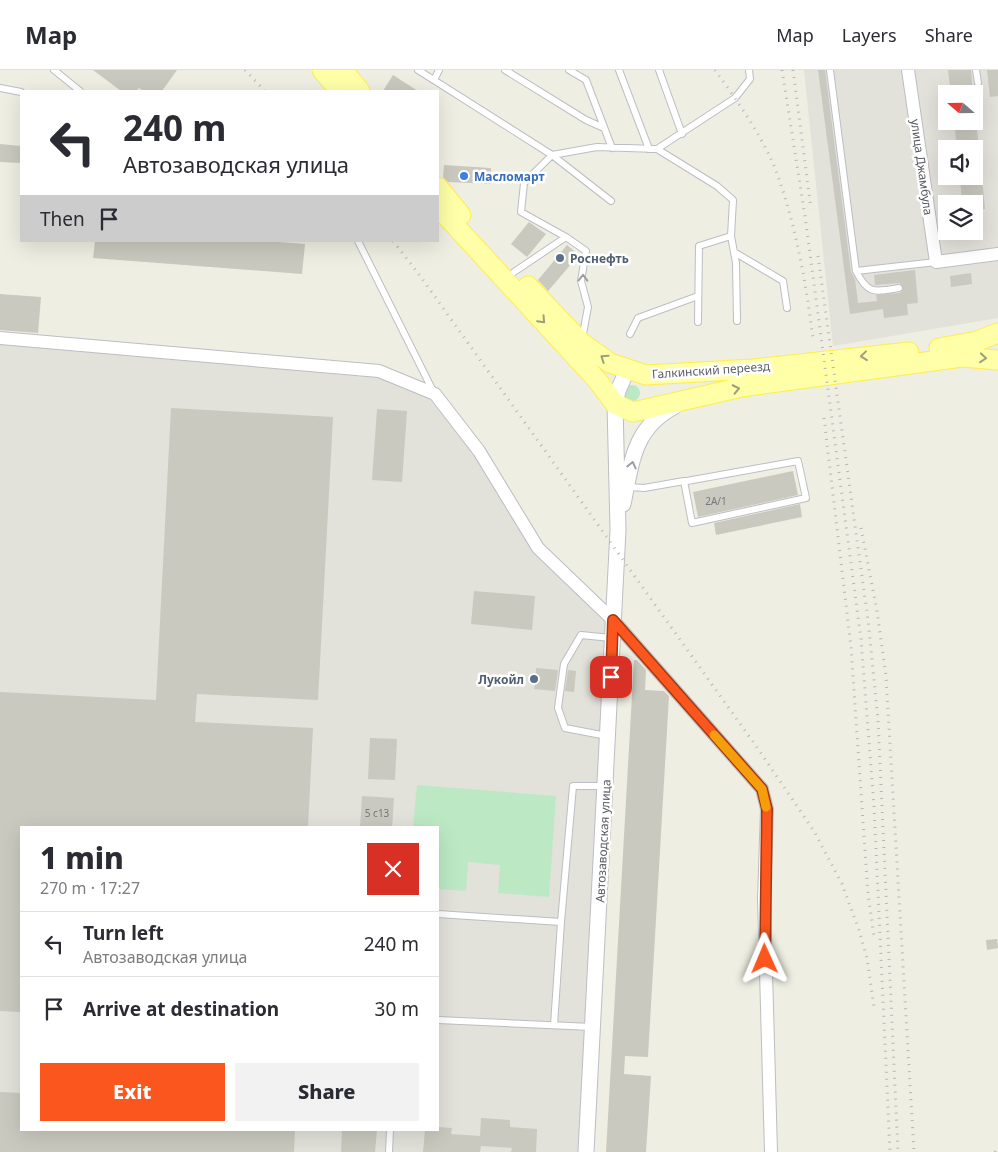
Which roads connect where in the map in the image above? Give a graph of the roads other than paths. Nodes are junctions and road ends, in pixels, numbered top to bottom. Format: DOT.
graph roads {
  1 [pos="54,70"];
  2 [pos="322,70"];
  3 [pos="342,70"];
  4 [pos="418,70"];
  5 [pos="439,70"];
  6 [pos="505,70"];
  7 [pos="569,70"];
  8 [pos="619,70"];
  9 [pos="659,70"];
  10 [pos="749,70"];
  11 [pos="830,70"];
  12 [pos="908,70"];
  13 [pos="976,70"];
  14 [pos="434,80"];
  15 [pos="978,83"];
  16 [pos="0,88"];
  17 [pos="79,90"];
  18 [pos="339,90"];
  19 [pos="359,90"];
  20 [pos="20,92"];
  21 [pos="604,128"];
  22 [pos="682,134"];
  23 [pos="612,148"];
  24 [pos="649,149"];
  25 [pos="657,149"];
  26 [pos="552,155"];
  27 [pos="439,188"];
  28 [pos="611,200"];
  29 [pos="439,208"];
  30 [pos="731,236"];
  31 [pos="566,237"];
  32 [pos="359,242"];
  33 [pos="734,252"];
  34 [pos="998,254"];
  35 [pos="936,262"];
  36 [pos="856,270"];
  37 [pos="514,272"];
  38 [pos="900,288"];
  39 [pos="698,296"];
  40 [pos="787,308"];
  41 [pos="737,321"];
  42 [pos="698,322"];
  43 [pos="998,333"];
  44 [pos="630,334"];
  45 [pos="0,338"];
  46 [pos="582,343"];
  47 [pos="998,360"];
  48 [pos="627,370"];
  49 [pos="597,380"];
  50 [pos="435,394"];
  51 [pos="688,400"];
  52 [pos="615,404"];
  53 [pos="615,425"];
  54 [pos="684,481"];
  55 [pos="622,485"];
  56 [pos="613,620"];
  57 [pos="612,638"];
  58 [pos="608,736"];
  59 [pos="606,786"];
  60 [pos="439,914"];
  61 [pos="561,922"];
  62 [pos="439,1020"];
  63 [pos="554,1025"];
  64 [pos="593,1027"];
  65 [pos="390,1131"];
  66 [pos="389,1152"];
  67 [pos="586,1152"];
  68 [pos="771,1152"];
  1 -- 17 [label="lane"];
  2 -- 18 [label="main road"];
  3 -- 19 [label="main road"];
  4 -- 14 [label="lane"];
  5 -- 14 [label="lane"];
  6 -- 21 [label="lane"];
  7 -- 21 [label="lane"];
  8 -- 24 [label="lane"];
  9 -- 22 [label="lane"];
  10 -- 22 [label="lane"];
  11 -- 36 [label="lane"];
  12 -- 35 [label="street, улица Джамбула"];
  13 -- 15 [label="lane"];
  14 -- 26 [label="lane"];
  16 -- 20 [label="lane"];
  21 -- 23 [label="lane"];
  22 -- 25 [label="lane"];
  23 -- 24 [label="lane"];
  23 -- 26 [label="lane"];
  24 -- 25 [label="lane"];
  25 -- 30 [label="lane"];
  26 -- 28 [label="lane"];
  26 -- 31 [label="lane"];
  27 -- 37 [label="main road, Галкинский переезд"];
  29 -- 49 [label="main road, one-way"];
  30 -- 33 [label="lane"];
  30 -- 39 [label="lane"];
  31 -- 37 [label="lane"];
  46 -- 31 [label="lane, one-way"];
  32 -- 50 [label="lane"];
  33 -- 40 [label="lane"];
  33 -- 41 [label="lane"];
  34 -- 35 [label="street"];
  35 -- 36 [label="lane"];
  36 -- 38 [label="lane"];
  37 -- 46 [label="main road, Галкинский переезд"];
  39 -- 42 [label="lane"];
  39 -- 44 [label="lane"];
  43 -- 48 [label="main road, Галкинский переезд, one-way"];
  45 -- 50 [label="street"];
  48 -- 46 [label="main road, Галкинский переезд, one-way"];
  51 -- 47 [label="main road, one-way"];
  48 -- 52 [label="street"];
  49 -- 52 [label="main road"];
  49 -- 53 [label="street"];
  50 -- 56 [label="street"];
  51 -- 52 [label="main road"];
  55 -- 51 [label="street, one-way"];
  52 -- 53 [label="street"];
  53 -- 55 [label="street"];
  54 -- 54 [label="lane"];
  54 -- 55 [label="lane"];
  55 -- 56 [label="street, Автозаводская улица"];
  56 -- 57 [label="street, Автозаводская улица"];
  56 -- 68 [label="street"];
  57 -- 58 [label="street, Автозаводская улица"];
  57 -- 58 [label="lane"];
  58 -- 59 [label="street, Автозаводская улица"];
  59 -- 61 [label="lane"];
  59 -- 64 [label="street, Автозаводская улица"];
  60 -- 61 [label="lane"];
  61 -- 63 [label="lane"];
  62 -- 63 [label="lane"];
  63 -- 64 [label="lane"];
  64 -- 67 [label="street, Автозаводская улица"];
  65 -- 66 [label="lane"];
}
